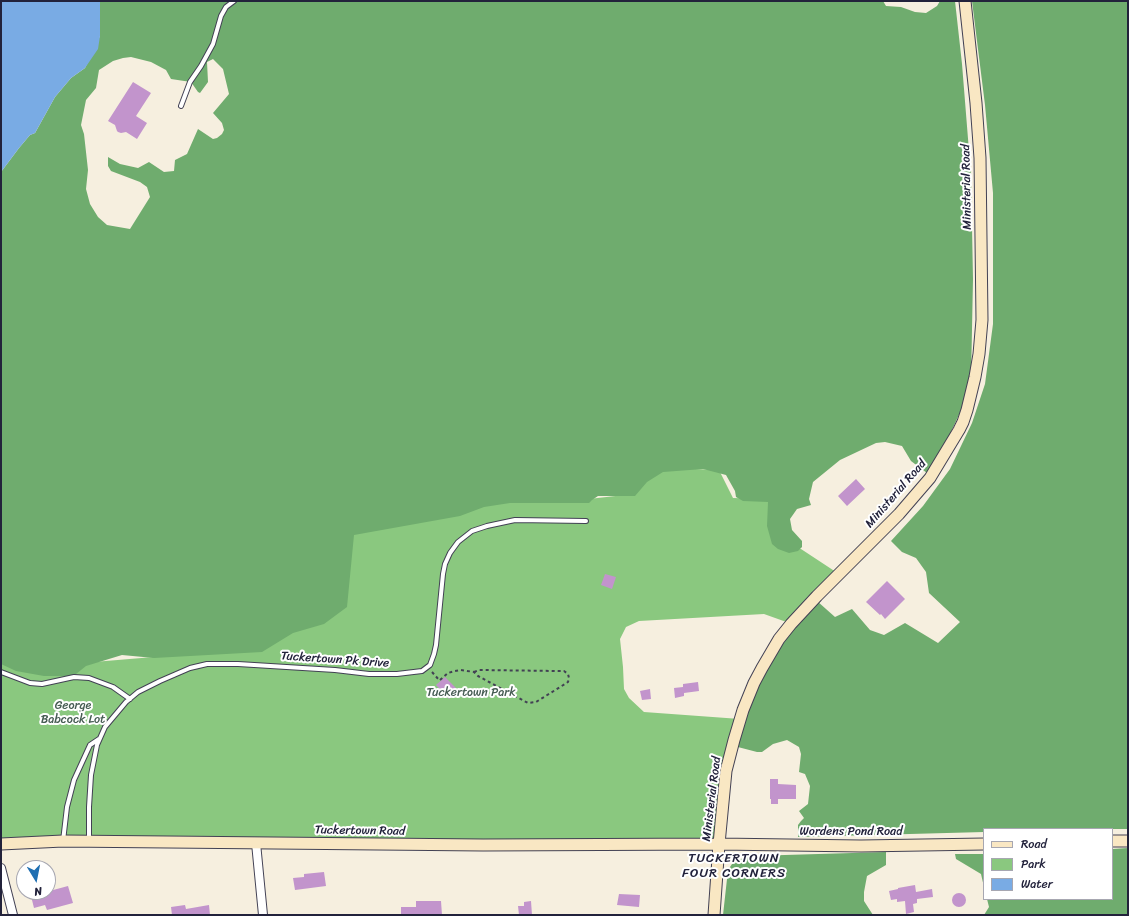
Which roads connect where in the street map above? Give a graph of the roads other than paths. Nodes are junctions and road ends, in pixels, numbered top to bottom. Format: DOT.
graph roads {
  1 [pos="234,1"];
  2 [pos="964,1"];
  3 [pos="182,106"];
  4 [pos="586,521"];
  5 [pos="1,672"];
  6 [pos="130,699"];
  7 [pos="100,738"];
  8 [pos="62,841"];
  9 [pos="1113,841"];
  10 [pos="1128,841"];
  11 [pos="89,842"];
  12 [pos="256,843"];
  13 [pos="1,844"];
  14 [pos="719,844"];
  15 [pos="983,844"];
  16 [pos="1,868"];
  17 [pos="13,915"];
  18 [pos="263,915"];
  19 [pos="714,915"];
  1 -- 3 [label="lane"];
  2 -- 14 [label="street, Ministerial Road"];
  4 -- 6 [label="lane, Tuckertown Pk Drive"];
  5 -- 6 [label="lane"];
  6 -- 7 [label="lane, Tuckertown Pk Drive"];
  7 -- 8 [label="lane, Tuckertown Pk Drive"];
  7 -- 11 [label="lane, Tuckertown Pk Drive"];
  8 -- 11 [label="street, Tuckertown Road"];
  8 -- 13 [label="street, Tuckertown Road"];
  9 -- 10 [label="street"];
  11 -- 12 [label="street, Tuckertown Road"];
  12 -- 14 [label="street, Tuckertown Road"];
  12 -- 18 [label="street"];
  14 -- 15 [label="street, Wordens Pond Road"];
  14 -- 19 [label="street, Ministerial Road"];
  16 -- 17 [label="street"];
}
